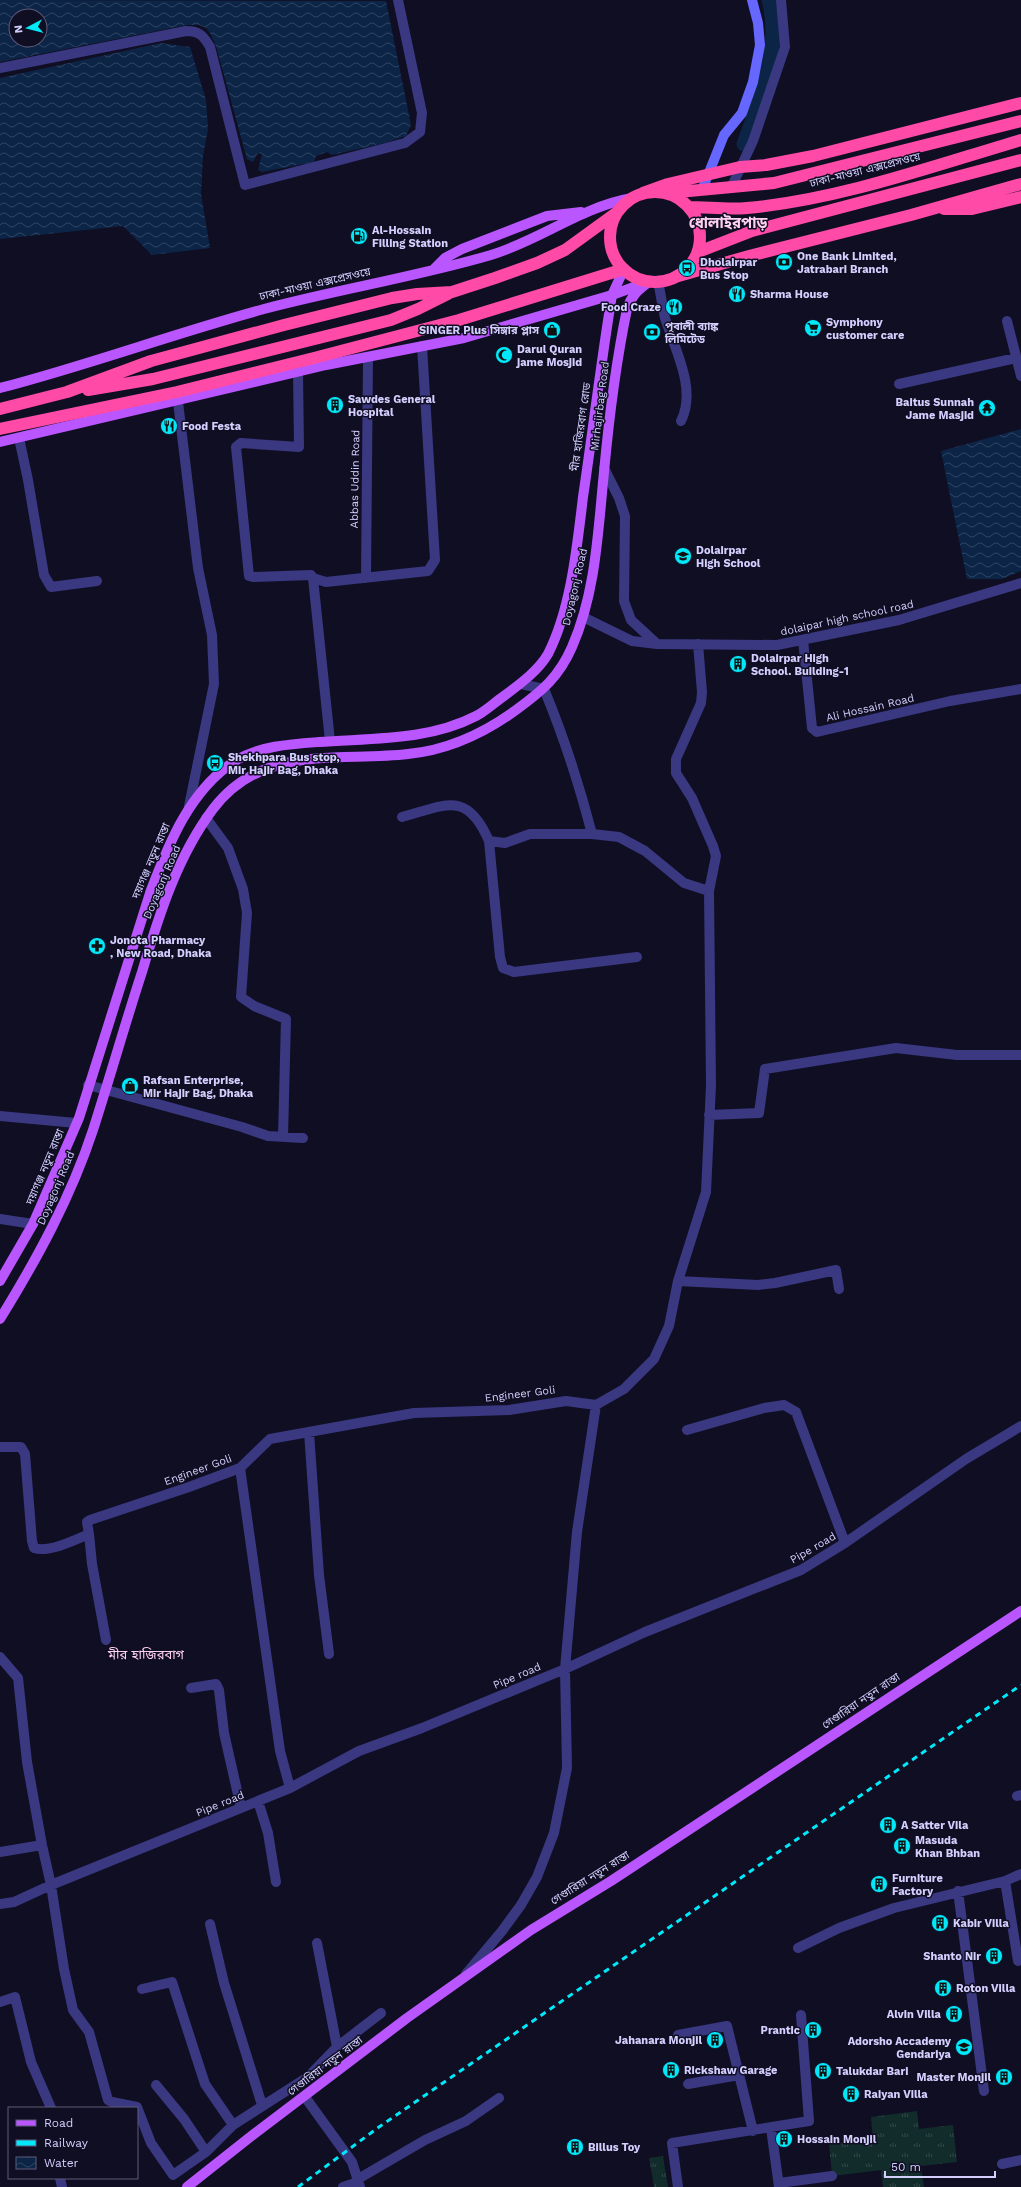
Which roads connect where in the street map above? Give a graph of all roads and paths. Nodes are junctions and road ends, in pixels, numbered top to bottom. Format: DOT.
graph roads {
  1 [pos="398,0"];
  2 [pos="752,0"];
  3 [pos="781,0"];
  4 [pos="0,68"];
  5 [pos="1021,103"];
  6 [pos="1021,121"];
  7 [pos="1021,140"];
  8 [pos="1021,160"];
  9 [pos="740,167"];
  10 [pos="708,175"];
  11 [pos="1021,184"];
  12 [pos="730,188"];
  13 [pos="702,190"];
  14 [pos="644,193"];
  15 [pos="668,193"];
  16 [pos="1021,197"];
  17 [pos="632,198"];
  18 [pos="690,207"];
  19 [pos="935,208"];
  20 [pos="585,211"];
  21 [pos="616,213"];
  22 [pos="698,252"];
  23 [pos="434,269"];
  24 [pos="624,269"];
  25 [pos="675,277"];
  26 [pos="653,282"];
  27 [pos="452,292"];
  28 [pos="612,295"];
  29 [pos="1007,321"];
  30 [pos="422,346"];
  31 [pos="368,357"];
  32 [pos="1016,358"];
  33 [pos="298,372"];
  34 [pos="1021,376"];
  35 [pos="899,384"];
  36 [pos="0,388"];
  37 [pos="67,392"];
  38 [pos="178,402"];
  39 [pos="0,409"];
  40 [pos="681,421"];
  41 [pos="0,429"];
  42 [pos="19,438"];
  43 [pos="0,442"];
  44 [pos="588,466"];
  45 [pos="604,468"];
  46 [pos="578,539"];
  47 [pos="597,543"];
  48 [pos="314,578"];
  49 [pos="366,578"];
  50 [pos="97,581"];
  51 [pos="1021,583"];
  52 [pos="583,617"];
  53 [pos="803,640"];
  54 [pos="657,644"];
  55 [pos="698,644"];
  56 [pos="521,684"];
  57 [pos="544,689"];
  58 [pos="1021,689"];
  59 [pos="330,741"];
  60 [pos="189,806"];
  61 [pos="402,817"];
  62 [pos="206,818"];
  63 [pos="592,834"];
  64 [pos="489,842"];
  65 [pos="709,891"];
  66 [pos="637,957"];
  67 [pos="1021,1055"];
  68 [pos="88,1085"];
  69 [pos="105,1090"];
  70 [pos="710,1115"];
  71 [pos="0,1116"];
  72 [pos="76,1123"];
  73 [pos="283,1137"];
  74 [pos="303,1138"];
  75 [pos="0,1219"];
  76 [pos="33,1224"];
  77 [pos="678,1281"];
  78 [pos="0,1282"];
  79 [pos="839,1289"];
  80 [pos="0,1319"];
  81 [pos="596,1405"];
  82 [pos="1021,1426"];
  83 [pos="687,1430"];
  84 [pos="309,1432"];
  85 [pos="0,1447"];
  86 [pos="240,1468"];
  87 [pos="89,1534"];
  88 [pos="845,1543"];
  89 [pos="1021,1611"];
  90 [pos="106,1640"];
  91 [pos="329,1654"];
  92 [pos="0,1657"];
  93 [pos="565,1669"];
  94 [pos="191,1688"];
  95 [pos="290,1788"];
  96 [pos="258,1801"];
  97 [pos="241,1808"];
  98 [pos="42,1845"];
  99 [pos="0,1852"];
  100 [pos="1021,1874"];
  101 [pos="1005,1881"];
  102 [pos="276,1882"];
  103 [pos="51,1885"];
  104 [pos="958,1891"];
  105 [pos="0,1904"];
  106 [pos="210,1924"];
  107 [pos="317,1943"];
  108 [pos="798,1948"];
  109 [pos="1018,1961"];
  110 [pos="462,1978"];
  111 [pos="142,1990"];
  112 [pos="0,2002"];
  113 [pos="381,2013"];
  114 [pos="801,2015"];
  115 [pos="678,2035"];
  116 [pos="337,2047"];
  117 [pos="739,2075"];
  118 [pos="688,2084"];
  119 [pos="156,2086"];
  120 [pos="984,2091"];
  121 [pos="305,2097"];
  122 [pos="499,2098"];
  123 [pos="262,2105"];
  124 [pos="51,2107"];
  125 [pos="137,2107"];
  126 [pos="138,2110"];
  127 [pos="233,2125"];
  128 [pos="771,2128"];
  129 [pos="753,2131"];
  130 [pos="206,2152"];
  131 [pos="1021,2160"];
  132 [pos="1002,2164"];
  133 [pos="832,2176"];
  134 [pos="359,2183"];
  135 [pos="779,2185"];
  136 [pos="188,2187"];
  137 [pos="343,2187"];
  138 [pos="678,2187"];
  1 -- 4 [label="street"];
  2 -- 10 [label="street"];
  3 -- 9 [label="street"];
  5 -- 9 [label="highway"];
  6 -- 12 [label="highway"];
  7 -- 18 [label="highway, ঢাকা-মাওয়া এক্সপ্রেসওয়ে"];
  8 -- 22 [label="highway"];
  9 -- 10 [label="highway"];
  9 -- 12 [label="street"];
  10 -- 13 [label="street"];
  10 -- 14 [label="highway"];
  11 -- 19 [label="highway"];
  12 -- 13 [label="highway"];
  13 -- 15 [label="highway"];
  14 -- 15 [label="highway, ঢাকা-মাওয়া এক্সপ্রেসওয়ে"];
  14 -- 17 [label="highway, ঢাকা-মাওয়া এক্সপ্রেসওয়ে"];
  15 -- 18 [label="highway, ঢাকা-মাওয়া এক্সপ্রেসওয়ে"];
  16 -- 19 [label="highway"];
  17 -- 20 [label="main road, ঢাকা-মাওয়া এক্সপ্রেসওয়ে"];
  17 -- 21 [label="highway, ঢাকা-মাওয়া এক্সপ্রেসওয়ে"];
  18 -- 22 [label="highway, ঢাকা-মাওয়া এক্সপ্রেসওয়ে"];
  19 -- 25 [label="highway"];
  20 -- 23 [label="main road, ঢাকা-মাওয়া এক্সপ্রেসওয়ে"];
  20 -- 23 [label="main road"];
  21 -- 24 [label="highway"];
  21 -- 27 [label="highway, ঢাকা-মাওয়া এক্সপ্রেসওয়ে"];
  22 -- 25 [label="highway, ঢাকা-মাওয়া এক্সপ্রেসওয়ে"];
  23 -- 36 [label="main road, ঢাকা-মাওয়া এক্সপ্রেসওয়ে"];
  24 -- 26 [label="highway"];
  24 -- 28 [label="main road, মীর হাজিরবাগ রোড"];
  24 -- 41 [label="highway"];
  25 -- 26 [label="highway, ঢাকা-মাওয়া এক্সপ্রেসওয়ে"];
  26 -- 28 [label="main road"];
  26 -- 40 [label="street"];
  26 -- 45 [label="main road, Mirhajirbag Road"];
  27 -- 37 [label="highway"];
  27 -- 37 [label="highway"];
  28 -- 30 [label="main road"];
  28 -- 44 [label="main road, মীর হাজিরবাগ রোড"];
  29 -- 32 [label="street"];
  30 -- 31 [label="main road"];
  30 -- 49 [label="street"];
  31 -- 33 [label="main road"];
  31 -- 49 [label="street, Abbas Uddin Road"];
  32 -- 34 [label="street"];
  32 -- 35 [label="street"];
  33 -- 38 [label="main road"];
  33 -- 48 [label="street"];
  37 -- 39 [label="highway"];
  38 -- 42 [label="main road"];
  38 -- 60 [label="street"];
  42 -- 43 [label="main road"];
  42 -- 50 [label="street"];
  44 -- 45 [label="main road"];
  44 -- 46 [label="main road, মীর হাজিরবাগ রোড"];
  45 -- 47 [label="main road, Mirhajirbag Road"];
  45 -- 54 [label="street"];
  46 -- 56 [label="main road, দয়াগঞ্জ নতুন রাস্তা"];
  47 -- 52 [label="main road, Doyagonj Road"];
  48 -- 49 [label="street"];
  48 -- 59 [label="street"];
  51 -- 53 [label="street, dolaipar high school road"];
  52 -- 54 [label="street, dolaipar high school road"];
  52 -- 57 [label="main road, Doyagonj Road"];
  53 -- 55 [label="street, dolaipar high school road"];
  53 -- 58 [label="street, Ali Hossain Road"];
  54 -- 55 [label="street, dolaipar high school road"];
  55 -- 65 [label="street"];
  56 -- 57 [label="street"];
  56 -- 59 [label="main road, দয়াগঞ্জ নতুন রাস্তা"];
  57 -- 62 [label="main road, Doyagonj Road"];
  57 -- 63 [label="street"];
  59 -- 60 [label="main road, দয়াগঞ্জ নতুন রাস্তা"];
  60 -- 68 [label="main road, দয়াগঞ্জ নতুন রাস্তা"];
  61 -- 64 [label="street"];
  62 -- 69 [label="main road, Doyagonj Road"];
  62 -- 73 [label="street"];
  63 -- 64 [label="street"];
  63 -- 65 [label="street"];
  64 -- 66 [label="street"];
  65 -- 70 [label="street"];
  67 -- 70 [label="street"];
  68 -- 69 [label="street"];
  68 -- 72 [label="main road, দয়াগঞ্জ নতুন রাস্তা"];
  69 -- 73 [label="street"];
  69 -- 80 [label="main road, Doyagonj Road"];
  70 -- 77 [label="street"];
  71 -- 72 [label="street"];
  72 -- 76 [label="main road, দয়াগঞ্জ নতুন রাস্তা"];
  73 -- 74 [label="street"];
  75 -- 76 [label="street"];
  76 -- 78 [label="main road, দয়াগঞ্জ নতুন রাস্তা"];
  77 -- 79 [label="street"];
  77 -- 81 [label="street"];
  81 -- 84 [label="street, Engineer Goli"];
  81 -- 93 [label="street"];
  82 -- 88 [label="street, Pipe road"];
  83 -- 88 [label="street"];
  84 -- 86 [label="street, Engineer Goli"];
  84 -- 91 [label="street"];
  85 -- 87 [label="street"];
  86 -- 87 [label="street, Engineer Goli"];
  86 -- 95 [label="street"];
  87 -- 90 [label="street"];
  88 -- 93 [label="street, Pipe road"];
  89 -- 110 [label="main road, গেণ্ডারিয়া নতুন রাস্তা"];
  92 -- 98 [label="street"];
  93 -- 95 [label="street, Pipe road"];
  93 -- 110 [label="street"];
  94 -- 97 [label="street"];
  95 -- 96 [label="street, Pipe road"];
  96 -- 97 [label="street, Pipe road"];
  96 -- 102 [label="street"];
  97 -- 103 [label="street, Pipe road"];
  98 -- 99 [label="street"];
  98 -- 103 [label="street"];
  100 -- 101 [label="street"];
  101 -- 104 [label="street"];
  101 -- 109 [label="street"];
  103 -- 105 [label="street, Pipe road"];
  103 -- 125 [label="street"];
  104 -- 108 [label="street"];
  104 -- 120 [label="street"];
  106 -- 123 [label="street"];
  107 -- 116 [label="street"];
  110 -- 121 [label="main road, গেণ্ডারিয়া নতুন রাস্তা"];
  111 -- 127 [label="street"];
  112 -- 124 [label="street"];
  113 -- 116 [label="street"];
  114 -- 128 [label="street"];
  115 -- 117 [label="street"];
  116 -- 123 [label="street"];
  117 -- 118 [label="street"];
  117 -- 129 [label="street"];
  119 -- 130 [label="street"];
  121 -- 134 [label="street"];
  121 -- 136 [label="main road, গেণ্ডারিয়া নতুন রাস্তা"];
  122 -- 134 [label="street"];
  123 -- 127 [label="street"];
  126 -- 130 [label="street"];
  127 -- 130 [label="street"];
  128 -- 129 [label="street"];
  128 -- 135 [label="street"];
  129 -- 138 [label="street"];
  131 -- 132 [label="street"];
  133 -- 135 [label="street"];
  134 -- 137 [label="street"];
}
